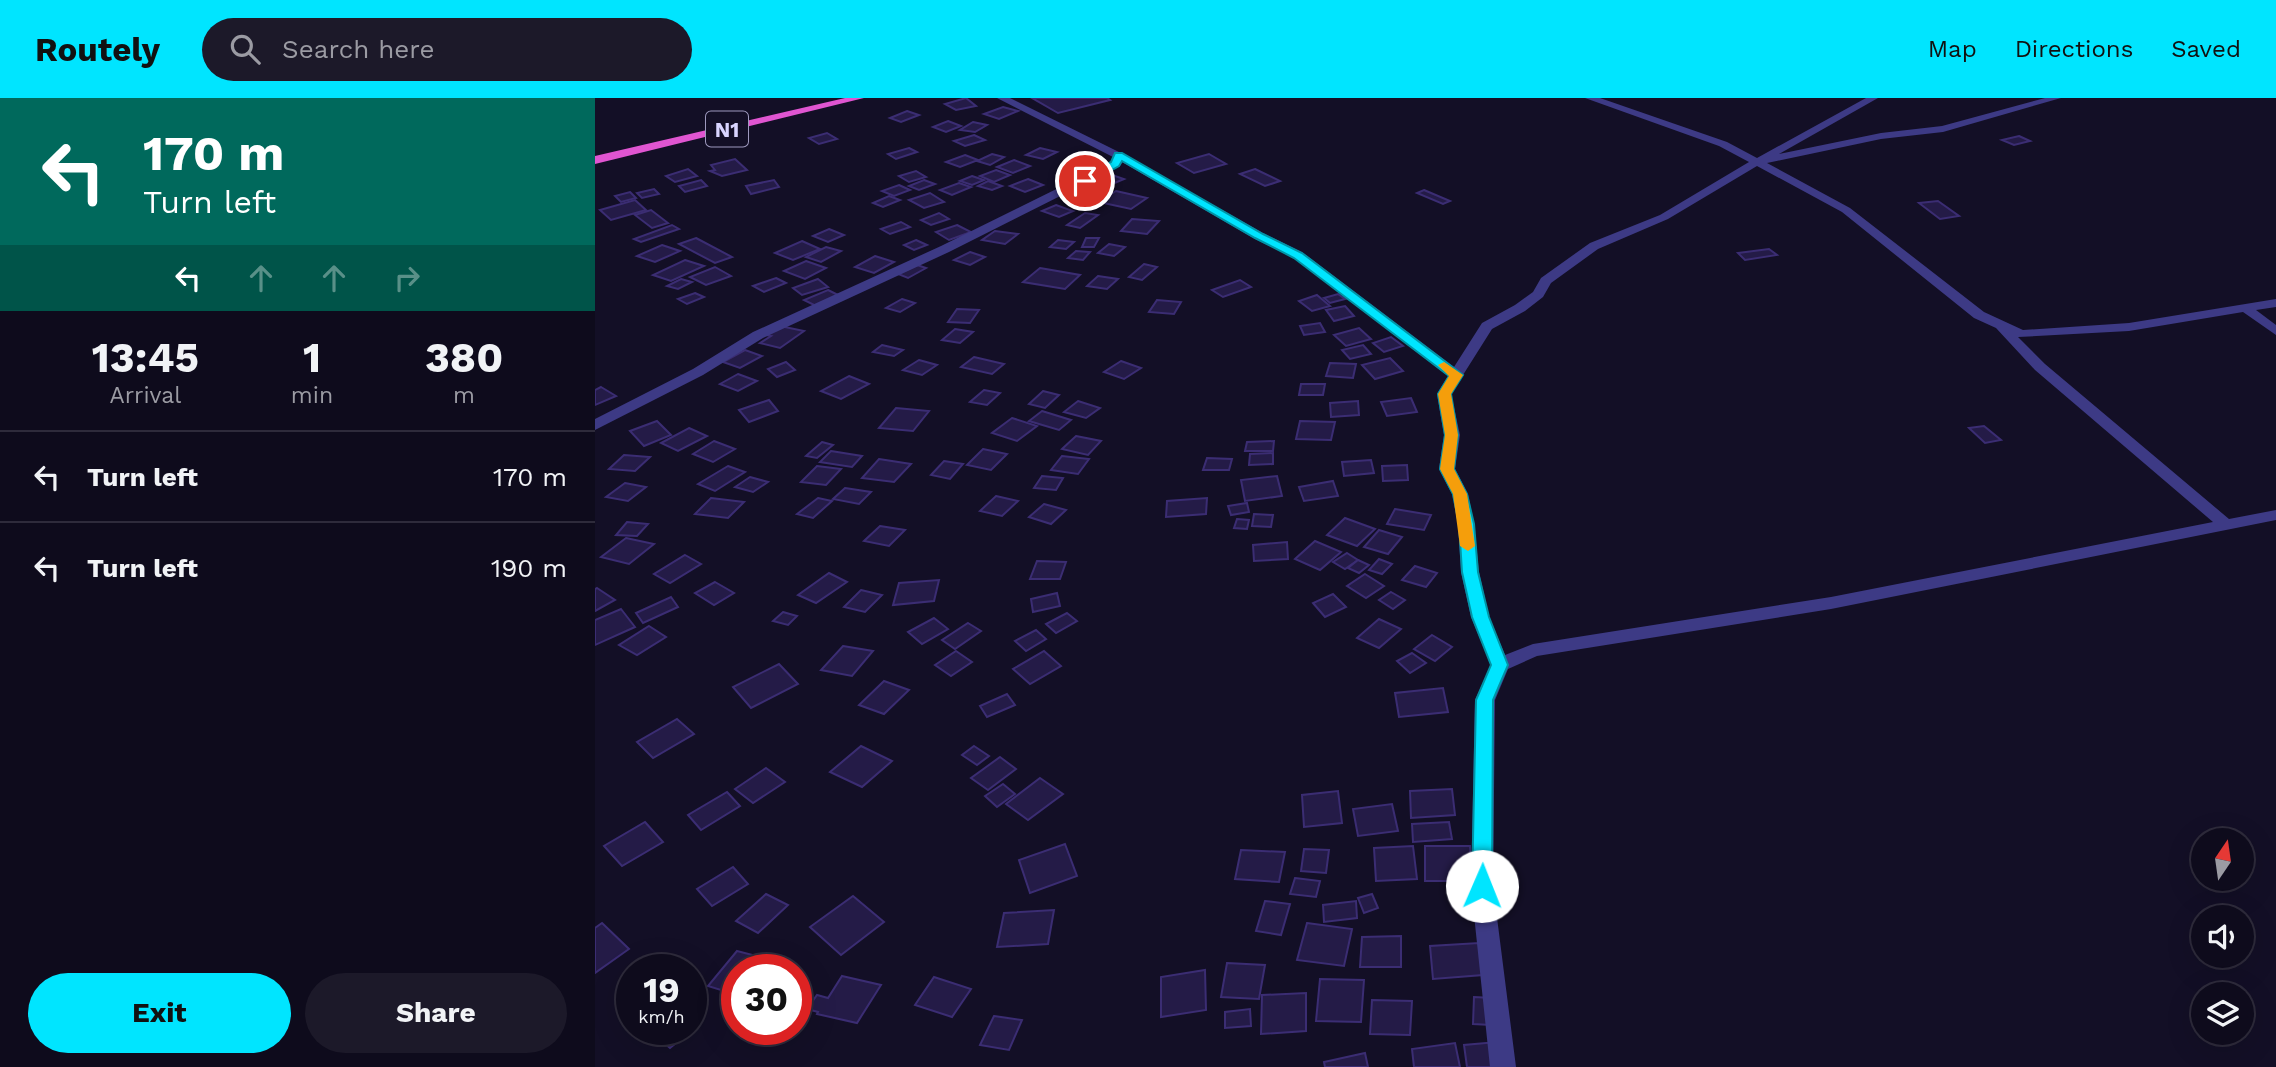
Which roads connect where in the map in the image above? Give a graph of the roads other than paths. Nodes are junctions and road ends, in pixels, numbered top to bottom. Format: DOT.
graph roads {
  1 [pos="859,98"];
  2 [pos="1002,98"];
  3 [pos="1590,98"];
  4 [pos="1873,98"];
  5 [pos="2056,98"];
  6 [pos="1119,156"];
  7 [pos="595,160"];
  8 [pos="1757,162"];
  9 [pos="2276,303"];
  10 [pos="2245,308"];
  11 [pos="1999,326"];
  12 [pos="2276,331"];
  13 [pos="1457,375"];
  14 [pos="595,425"];
  15 [pos="2276,515"];
  16 [pos="2225,525"];
  17 [pos="1500,665"];
  18 [pos="1503,1067"];
  1 -- 7 [label="highway, N1"];
  2 -- 6 [label="street"];
  3 -- 8 [label="street"];
  4 -- 8 [label="street"];
  5 -- 8 [label="street"];
  6 -- 13 [label="street"];
  6 -- 14 [label="street"];
  8 -- 11 [label="street"];
  8 -- 13 [label="street"];
  9 -- 10 [label="street"];
  10 -- 11 [label="street"];
  10 -- 12 [label="street"];
  11 -- 16 [label="street"];
  13 -- 17 [label="street"];
  15 -- 16 [label="street"];
  16 -- 17 [label="street"];
  17 -- 18 [label="street"];
}
